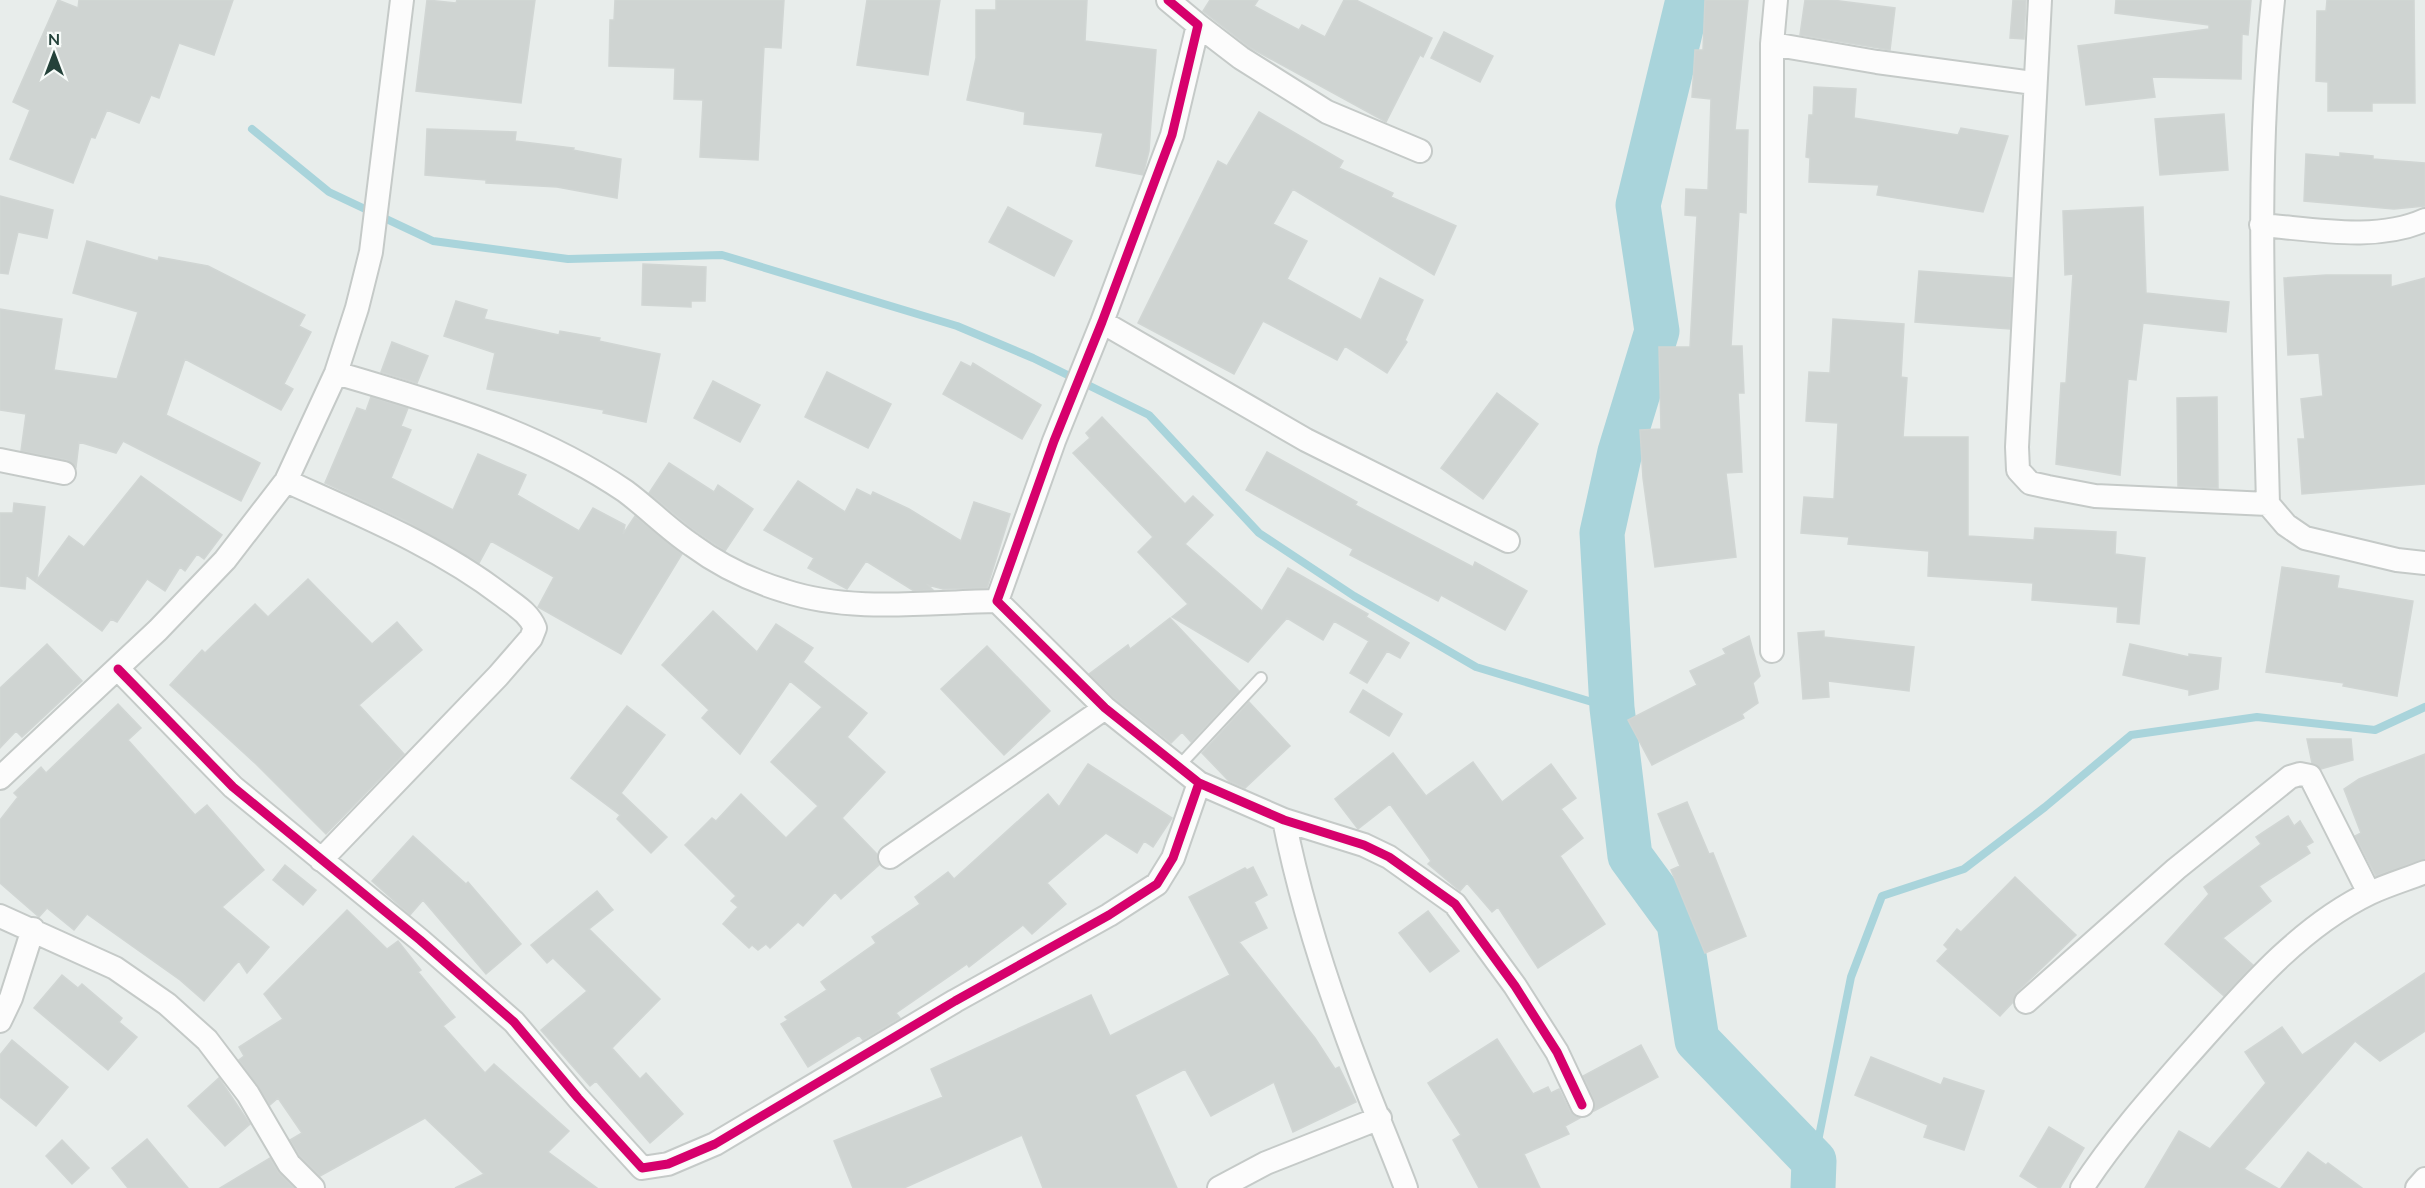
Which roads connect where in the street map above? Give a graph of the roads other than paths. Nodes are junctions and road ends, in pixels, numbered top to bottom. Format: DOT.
graph roads {
  1 [pos="402,0"];
  2 [pos="1168,0"];
  3 [pos="1776,0"];
  4 [pos="2040,0"];
  5 [pos="2274,0"];
  6 [pos="1198,25"];
  7 [pos="1772,44"];
  8 [pos="2034,83"];
  9 [pos="1420,151"];
  10 [pos="2425,220"];
  11 [pos="2261,225"];
  12 [pos="1102,322"];
  13 [pos="336,373"];
  14 [pos="0,460"];
  15 [pos="64,473"];
  16 [pos="286,481"];
  17 [pos="2268,504"];
  18 [pos="1508,541"];
  19 [pos="2425,563"];
  20 [pos="997,601"];
  21 [pos="1772,651"];
  22 [pos="118,669"];
  23 [pos="1260,678"];
  24 [pos="1105,708"];
  25 [pos="1178,767"];
  26 [pos="1,776"];
  27 [pos="1199,783"];
  28 [pos="1284,820"];
  29 [pos="890,857"];
  30 [pos="321,860"];
  31 [pos="2425,872"];
  32 [pos="2369,893"];
  33 [pos="0,916"];
  34 [pos="33,929"];
  35 [pos="2026,1002"];
  36 [pos="0,1021"];
  37 [pos="1582,1105"];
  38 [pos="1380,1118"];
  39 [pos="2425,1179"];
  40 [pos="313,1188"];
  41 [pos="1219,1188"];
  42 [pos="1406,1188"];
  43 [pos="2082,1188"];
  44 [pos="2417,1188"];
  1 -- 13 [label="street"];
  2 -- 6 [label="street"];
  3 -- 7 [label="street"];
  4 -- 8 [label="street"];
  5 -- 11 [label="street"];
  6 -- 9 [label="street"];
  6 -- 12 [label="street"];
  7 -- 8 [label="street"];
  7 -- 21 [label="street"];
  8 -- 17 [label="street"];
  10 -- 11 [label="street"];
  11 -- 17 [label="street"];
  12 -- 18 [label="street"];
  12 -- 20 [label="street"];
  13 -- 16 [label="street"];
  13 -- 20 [label="street"];
  14 -- 15 [label="street"];
  16 -- 22 [label="street"];
  16 -- 30 [label="street"];
  17 -- 19 [label="street"];
  20 -- 24 [label="street"];
  22 -- 26 [label="street"];
  22 -- 30 [label="street"];
  23 -- 25 [label="lane"];
  24 -- 25 [label="street"];
  24 -- 29 [label="street"];
  25 -- 27 [label="street"];
  27 -- 28 [label="street"];
  27 -- 30 [label="street"];
  28 -- 37 [label="street"];
  28 -- 38 [label="street"];
  31 -- 32 [label="street"];
  32 -- 35 [label="street"];
  32 -- 43 [label="street"];
  33 -- 34 [label="street"];
  34 -- 36 [label="street"];
  34 -- 40 [label="street"];
  38 -- 41 [label="street"];
  38 -- 42 [label="street"];
  39 -- 44 [label="street"];
}
